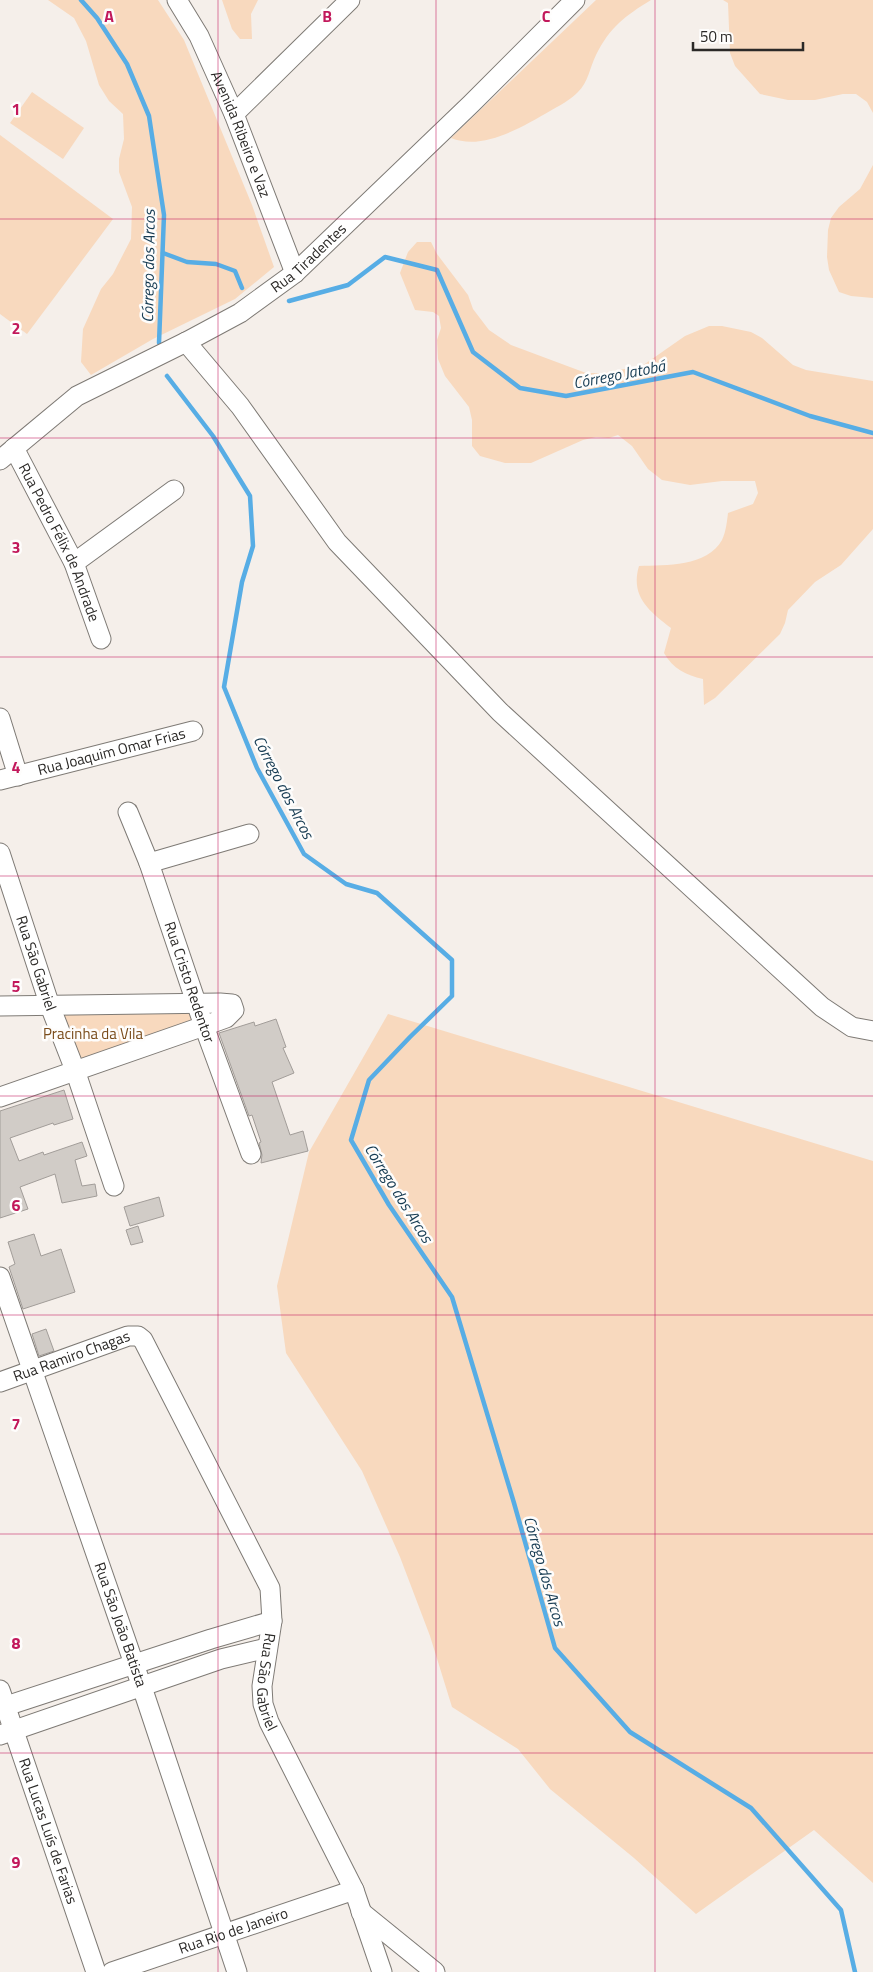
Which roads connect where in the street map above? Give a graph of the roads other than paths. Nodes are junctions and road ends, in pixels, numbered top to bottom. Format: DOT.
graph roads {
  1 [pos="177,0"];
  2 [pos="350,0"];
  3 [pos="575,0"];
  4 [pos="234,114"];
  5 [pos="295,273"];
  6 [pos="186,342"];
  7 [pos="14,448"];
  8 [pos="0,460"];
  9 [pos="174,490"];
  10 [pos="74,563"];
  11 [pos="101,639"];
  12 [pos="0,718"];
  13 [pos="193,732"];
  14 [pos="9,778"];
  15 [pos="128,812"];
  16 [pos="249,834"];
  17 [pos="0,852"];
  18 [pos="148,864"];
  19 [pos="197,1003"];
  20 [pos="0,1006"];
  21 [pos="50,1006"];
  22 [pos="204,1026"];
  23 [pos="873,1032"];
  24 [pos="75,1070"];
  25 [pos="0,1096"];
  26 [pos="251,1154"];
  27 [pos="114,1186"];
  28 [pos="0,1277"];
  29 [pos="143,1340"];
  30 [pos="33,1371"];
  31 [pos="0,1382"];
  32 [pos="272,1621"];
  33 [pos="267,1648"];
  34 [pos="135,1665"];
  35 [pos="142,1687"];
  36 [pos="2,1701"];
  37 [pos="6,1733"];
  38 [pos="354,1890"];
  39 [pos="361,1912"];
  40 [pos="224,1934"];
  41 [pos="96,1972"];
  42 [pos="112,1972"];
  43 [pos="238,1972"];
  44 [pos="382,1972"];
  45 [pos="435,1972"];
  1 -- 4 [label="street, Avenida Ribeiro e Vaz"];
  2 -- 4 [label="street"];
  3 -- 5 [label="street, Rua Tiradentes"];
  4 -- 5 [label="street, Avenida Ribeiro e Vaz"];
  5 -- 6 [label="street, Rua Tiradentes"];
  6 -- 7 [label="street, Rua Tiradentes"];
  6 -- 23 [label="street"];
  7 -- 8 [label="street, Rua Tiradentes"];
  7 -- 10 [label="street, Rua Pedro Félix de Andrade"];
  9 -- 10 [label="street"];
  10 -- 11 [label="street, Rua Pedro Félix de Andrade"];
  12 -- 14 [label="street"];
  13 -- 14 [label="street, Rua Joaquim Omar Frias"];
  15 -- 18 [label="street, Rua Cristo Redentor"];
  16 -- 18 [label="street"];
  17 -- 21 [label="street, Rua São Gabriel"];
  18 -- 19 [label="street, Rua Cristo Redentor"];
  19 -- 21 [label="street"];
  19 -- 22 [label="street, Rua Cristo Redentor"];
  19 -- 22 [label="street"];
  20 -- 21 [label="street"];
  21 -- 24 [label="street, Rua São Gabriel"];
  22 -- 24 [label="street"];
  22 -- 26 [label="street, Rua Cristo Redentor"];
  24 -- 25 [label="street"];
  24 -- 27 [label="street, Rua São Gabriel"];
  28 -- 30 [label="street, Rua São João Batista"];
  29 -- 30 [label="street, Rua Ramiro Chagas"];
  29 -- 32 [label="street, Rua São Gabriel"];
  30 -- 31 [label="street, Rua Ramiro Chagas"];
  30 -- 34 [label="street, Rua São João Batista"];
  32 -- 33 [label="street, Rua São Gabriel"];
  32 -- 34 [label="street"];
  33 -- 35 [label="street"];
  33 -- 38 [label="street, Rua São Gabriel"];
  34 -- 35 [label="street, Rua São João Batista"];
  34 -- 36 [label="street"];
  35 -- 37 [label="street"];
  35 -- 40 [label="street, Rua São João Batista"];
  36 -- 37 [label="street, Rua Lucas Luís de Farias"];
  37 -- 41 [label="street, Rua Lucas Luís de Farias"];
  38 -- 39 [label="street, Rua São Gabriel"];
  38 -- 40 [label="street, Rua Rio de Janeiro"];
  39 -- 44 [label="street, Rua São Gabriel"];
  39 -- 45 [label="street"];
  40 -- 42 [label="street, Rua Rio de Janeiro"];
  40 -- 43 [label="street, Rua São João Batista"];
}
